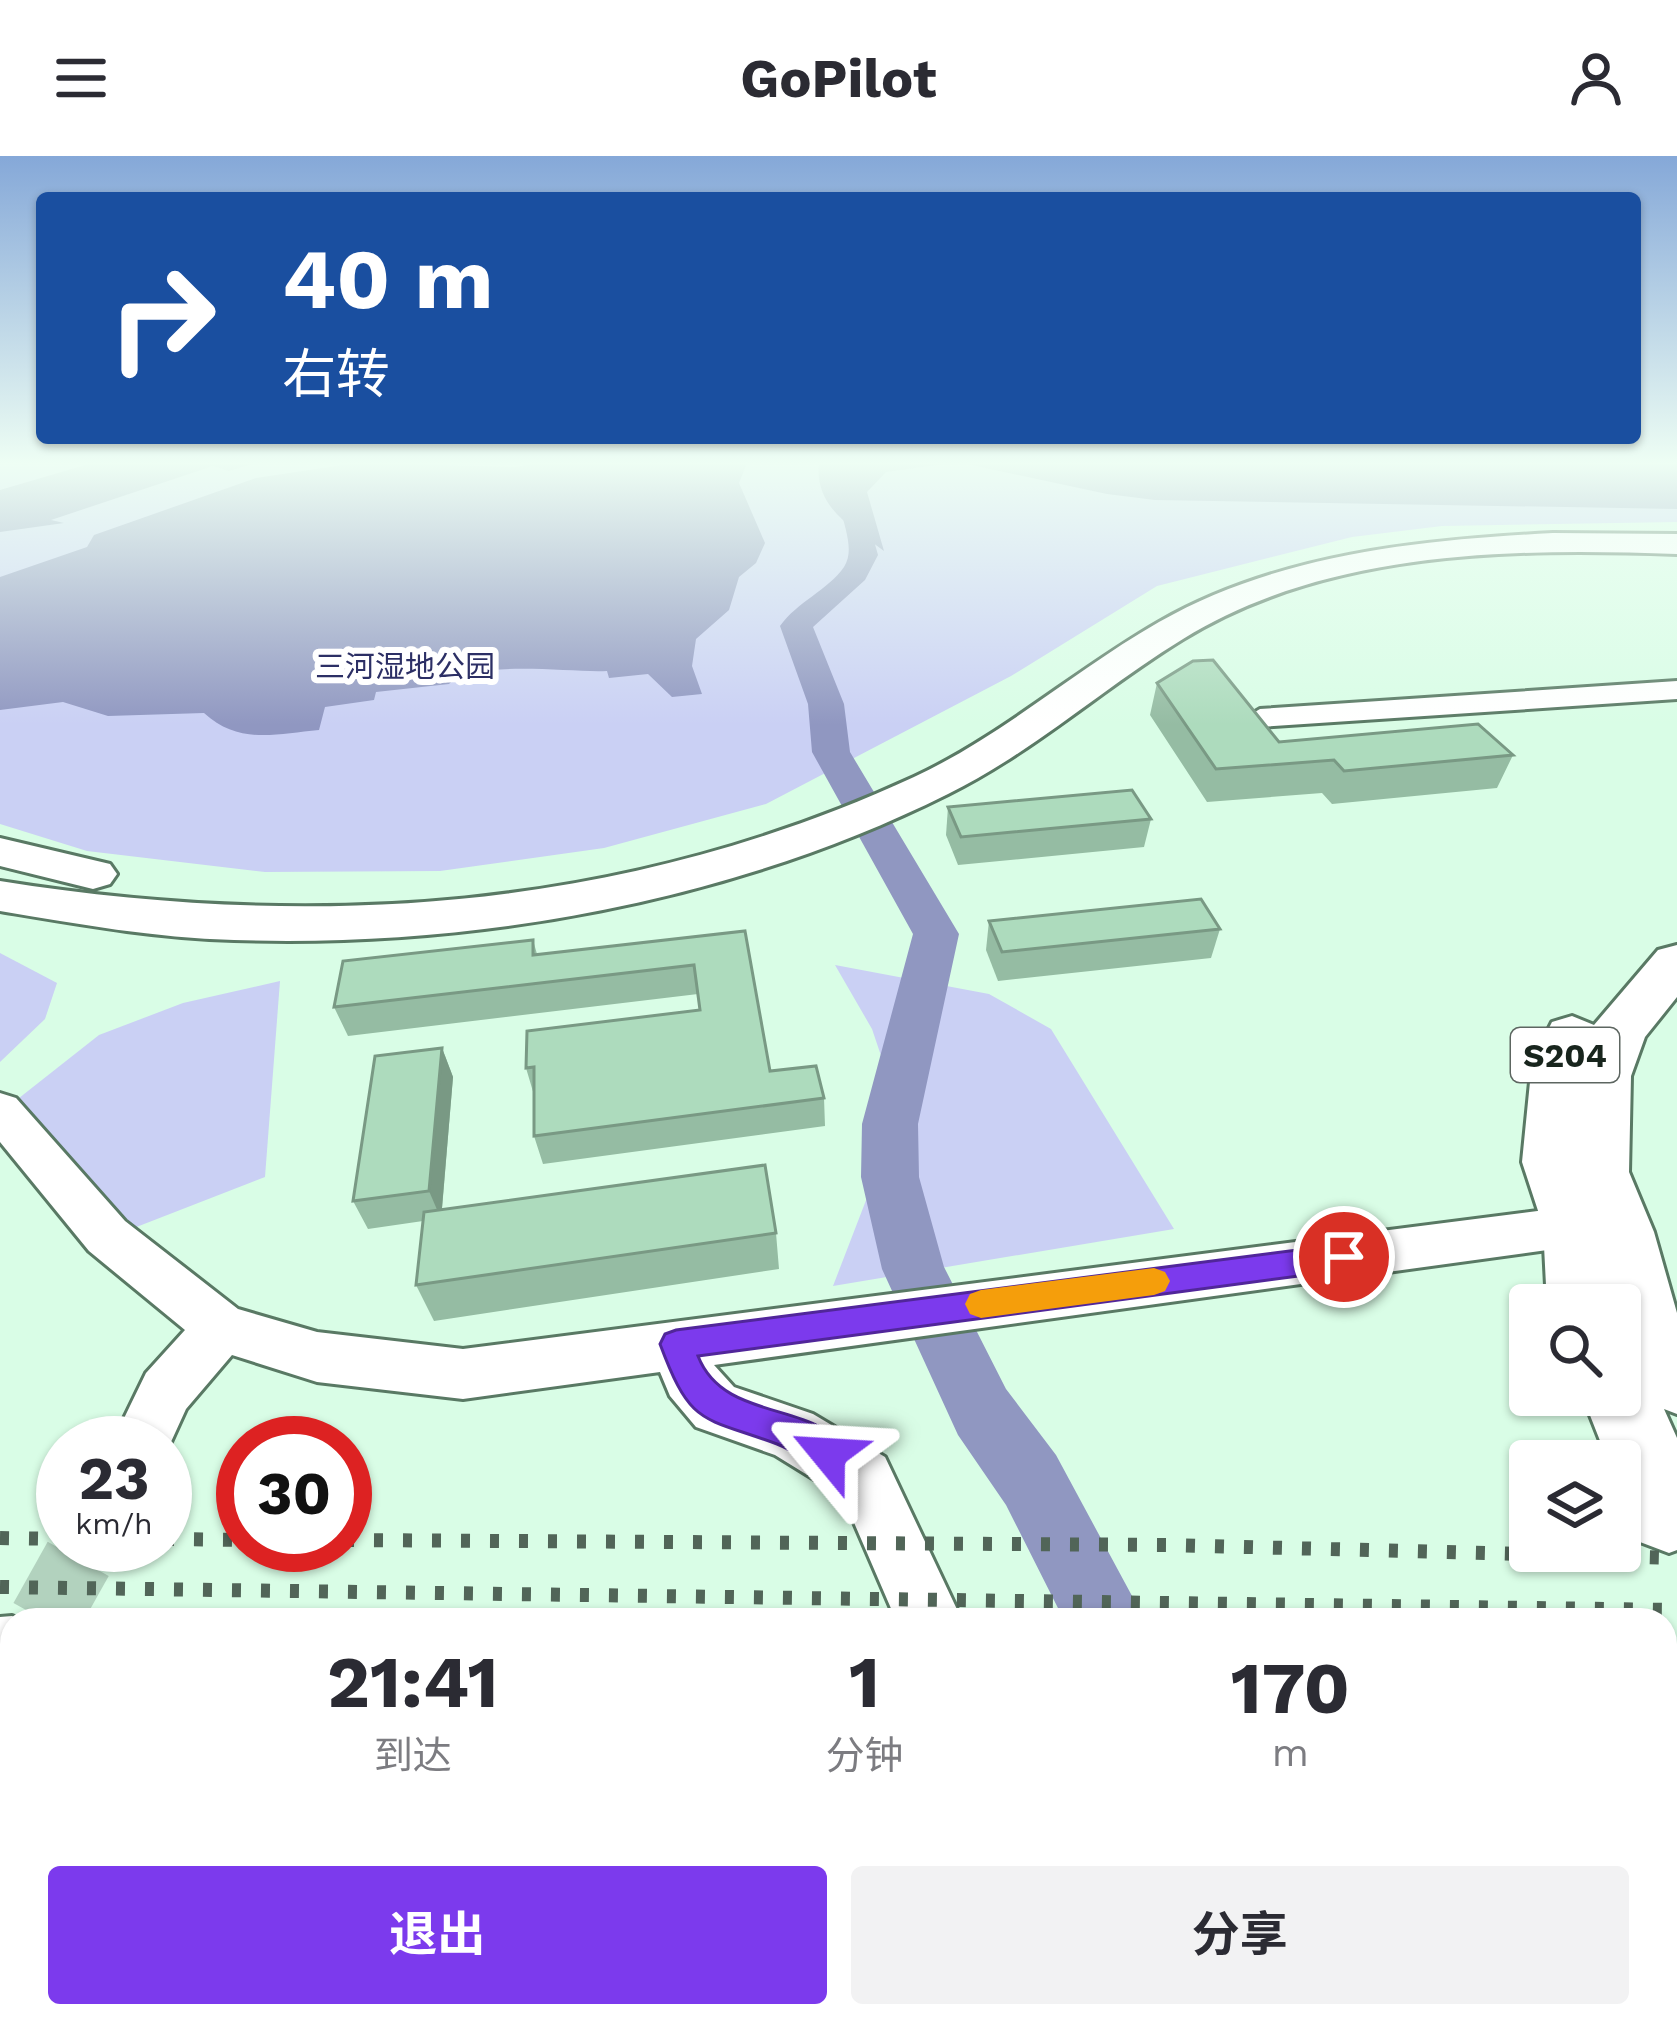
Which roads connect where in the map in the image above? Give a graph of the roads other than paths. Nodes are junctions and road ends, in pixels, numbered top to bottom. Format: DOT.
graph roads {
  1 [pos="1351,550"];
  2 [pos="1447,550"];
  3 [pos="1032,684"];
  4 [pos="1677,690"];
  5 [pos="1260,718"];
  6 [pos="818,814"];
  7 [pos="0,852"];
  8 [pos="0,896"];
  9 [pos="1677,925"];
  10 [pos="1677,962"];
  11 [pos="0,1110"];
  12 [pos="1598,1229"];
  13 [pos="1586,1284"];
  14 [pos="222,1328"];
  15 [pos="676,1344"];
  16 [pos="1677,1380"];
  17 [pos="154,1416"];
  18 [pos="1629,1416"];
  19 [pos="1670,1513"];
  20 [pos="924,1608"];
  1 -- 3 [label="main road"];
  2 -- 6 [label="main road"];
  4 -- 5 [label="street"];
  6 -- 7 [label="main road"];
  6 -- 8 [label="main road"];
  9 -- 12 [label="main road, S204"];
  10 -- 12 [label="main road, S204"];
  11 -- 14 [label="street"];
  12 -- 13 [label="main road, S204"];
  12 -- 15 [label="street"];
  12 -- 16 [label="main road, S204"];
  14 -- 15 [label="street"];
  14 -- 17 [label="street"];
  15 -- 20 [label="street"];
  18 -- 19 [label="main road"];
}
